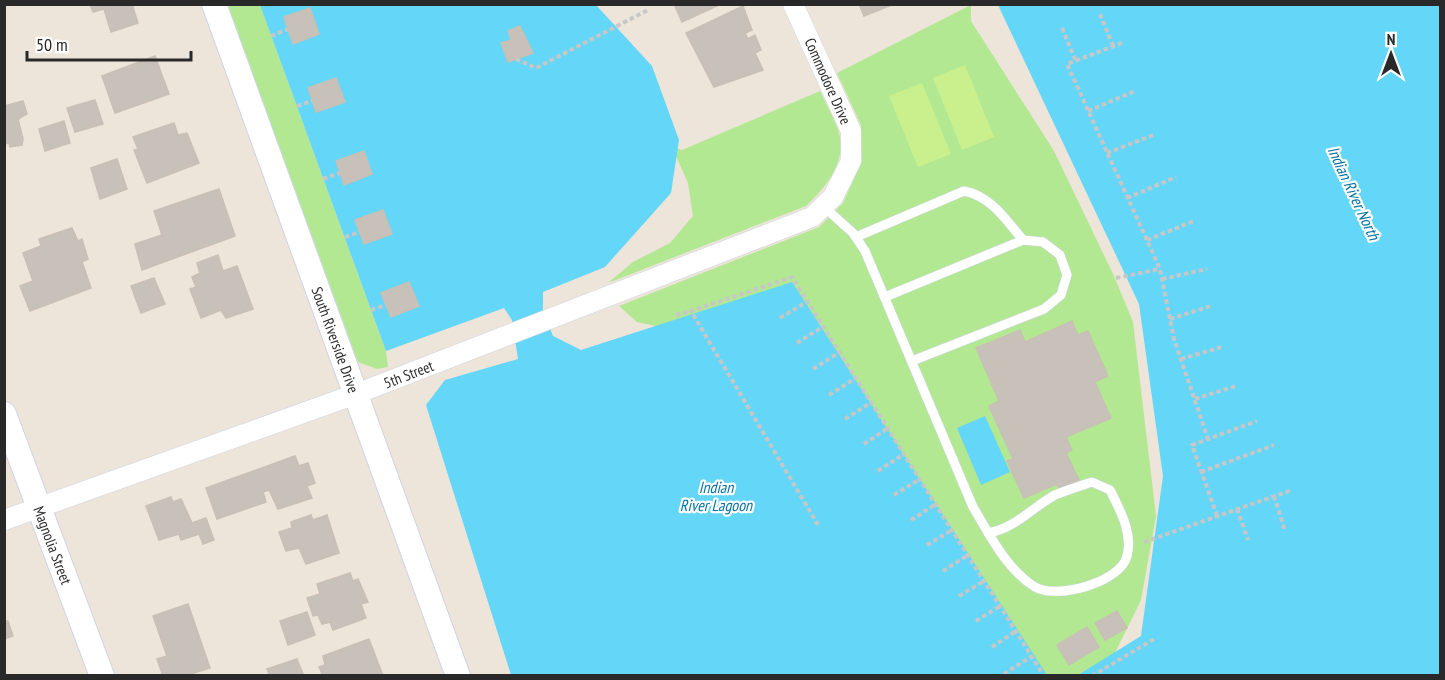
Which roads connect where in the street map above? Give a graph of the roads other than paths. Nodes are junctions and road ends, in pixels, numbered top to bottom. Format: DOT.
graph roads {
  1 [pos="214,4"];
  2 [pos="793,4"];
  3 [pos="823,206"];
  4 [pos="776,231"];
  5 [pos="856,237"];
  6 [pos="1023,240"];
  7 [pos="885,297"];
  8 [pos="912,361"];
  9 [pos="356,394"];
  10 [pos="4,414"];
  11 [pos="39,507"];
  12 [pos="4,520"];
  13 [pos="988,533"];
  14 [pos="102,675"];
  15 [pos="458,675"];
  1 -- 9 [label="street, South Riverside Drive"];
  2 -- 3 [label="street, Commodore Drive"];
  3 -- 4 [label="street, Commodore Drive"];
  3 -- 5 [label="lane"];
  4 -- 9 [label="street, 5th Street"];
  5 -- 6 [label="lane"];
  5 -- 7 [label="lane"];
  6 -- 7 [label="lane"];
  6 -- 8 [label="lane"];
  7 -- 8 [label="lane"];
  8 -- 13 [label="lane"];
  9 -- 11 [label="street, 5th Street"];
  9 -- 15 [label="street, South Riverside Drive"];
  10 -- 11 [label="street, Magnolia Street"];
  11 -- 12 [label="street, 5th Street"];
  11 -- 14 [label="street, Magnolia Street"];
  13 -- 13 [label="lane"];
}
